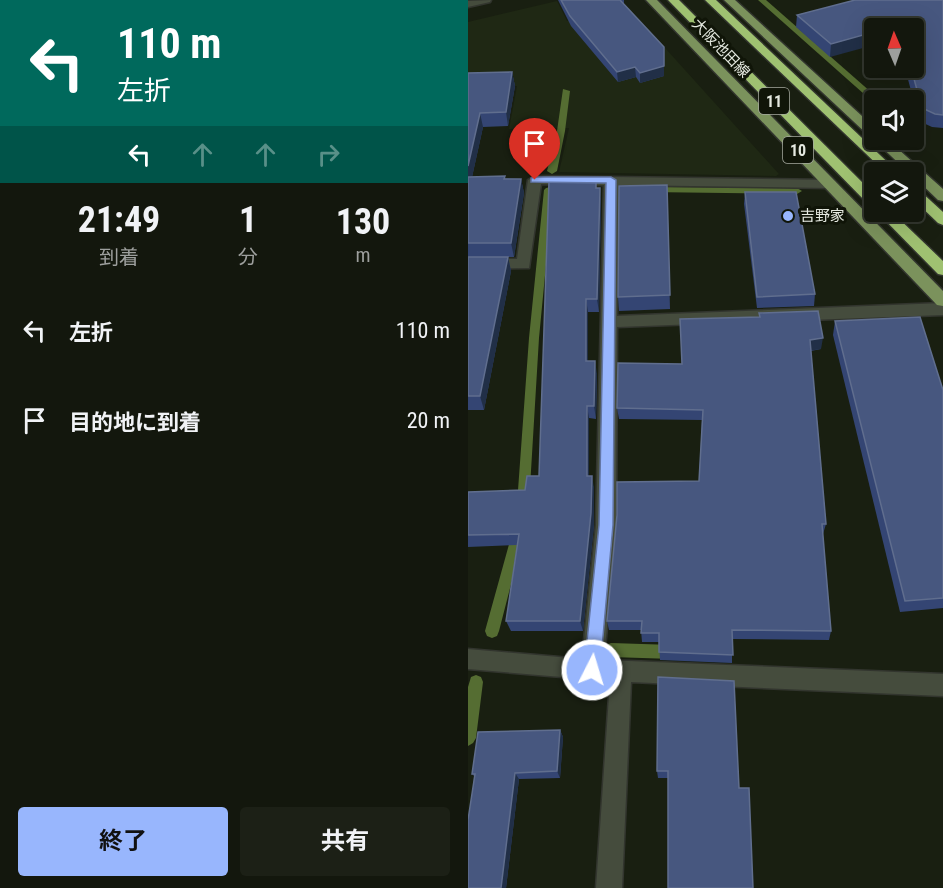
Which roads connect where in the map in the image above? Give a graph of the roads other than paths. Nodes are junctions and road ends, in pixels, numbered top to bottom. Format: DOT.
graph roads {
  1 [pos="486,0"];
  2 [pos="651,0"];
  3 [pos="673,0"];
  4 [pos="710,0"];
  5 [pos="729,0"];
  6 [pos="468,4"];
  7 [pos="864,124"];
  8 [pos="892,150"];
  9 [pos="881,162"];
  10 [pos="611,180"];
  11 [pos="830,184"];
  12 [pos="864,192"];
  13 [pos="943,197"];
  14 [pos="924,202"];
  15 [pos="943,220"];
  16 [pos="894,222"];
  17 [pos="468,264"];
  18 [pos="943,270"];
  19 [pos="943,301"];
  20 [pos="943,309"];
  21 [pos="609,322"];
  22 [pos="468,659"];
  23 [pos="592,670"];
  24 [pos="621,671"];
  25 [pos="943,686"];
  26 [pos="609,888"];
  1 -- 6 [label="street"];
  2 -- 11 [label="main road, 大阪池田線 / 10"];
  3 -- 12 [label="highway, 11"];
  4 -- 9 [label="highway, 11"];
  5 -- 7 [label="main road"];
  8 -- 13 [label="main road"];
  10 -- 11 [label="street"];
  10 -- 17 [label="street"];
  10 -- 21 [label="street"];
  11 -- 19 [label="main road, 大阪池田線 / 10"];
  14 -- 15 [label="highway"];
  16 -- 18 [label="highway"];
  20 -- 21 [label="street"];
  21 -- 23 [label="street"];
  22 -- 23 [label="street"];
  23 -- 24 [label="street"];
  24 -- 25 [label="street"];
  24 -- 26 [label="street"];
}
